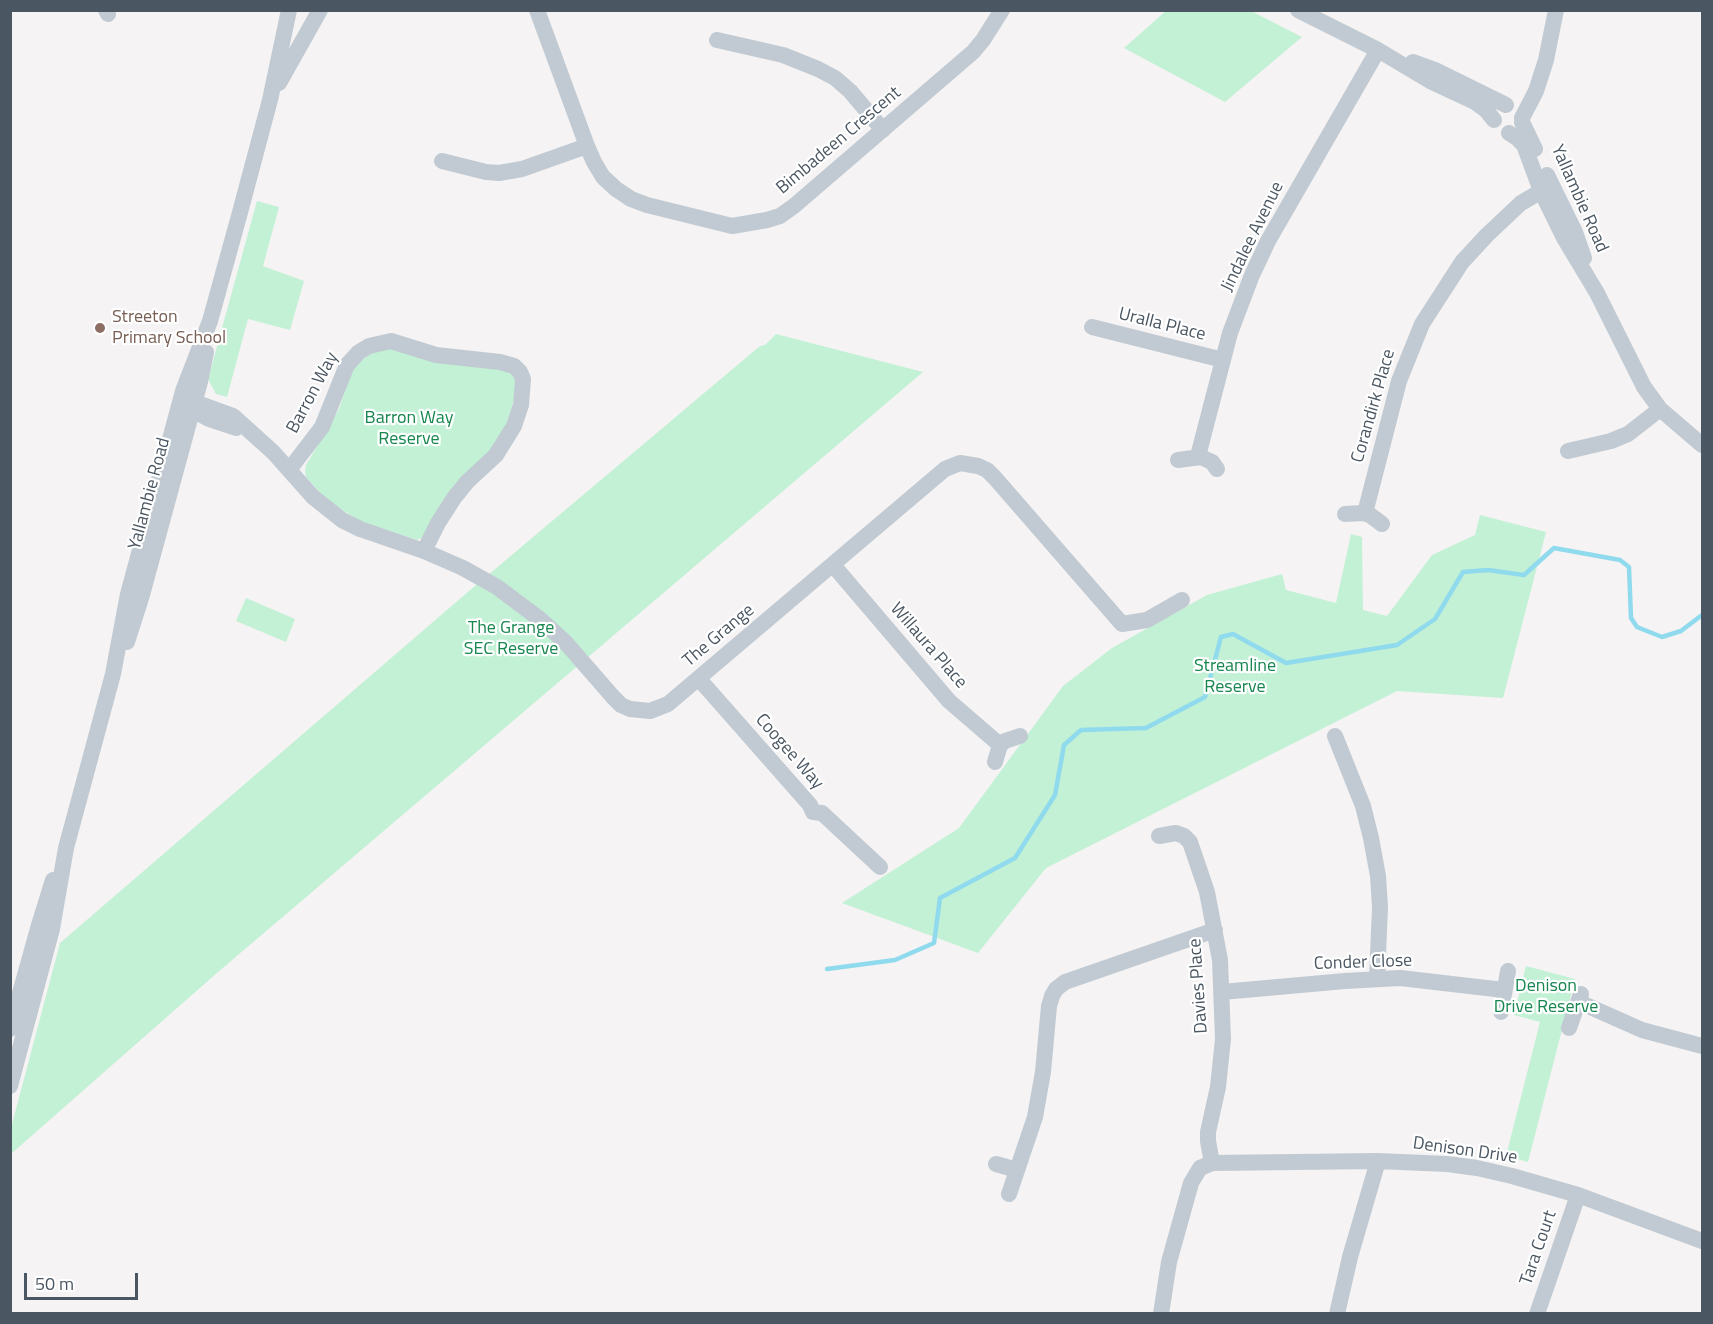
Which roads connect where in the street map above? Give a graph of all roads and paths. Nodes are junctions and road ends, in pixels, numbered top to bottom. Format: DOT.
graph roads {
  1 [pos="289,10"];
  2 [pos="320,10"];
  3 [pos="537,10"];
  4 [pos="1002,10"];
  5 [pos="1298,10"];
  6 [pos="1556,10"];
  7 [pos="717,40"];
  8 [pos="1378,50"];
  9 [pos="1541,75"];
  10 [pos="270,100"];
  11 [pos="1508,105"];
  12 [pos="1494,120"];
  13 [pos="1518,125"];
  14 [pos="883,130"];
  15 [pos="587,147"];
  16 [pos="442,161"];
  17 [pos="1546,188"];
  18 [pos="1092,327"];
  19 [pos="1223,360"];
  20 [pos="189,405"];
  21 [pos="1660,409"];
  22 [pos="1702,445"];
  23 [pos="1568,451"];
  24 [pos="1198,456"];
  25 [pos="1178,460"];
  26 [pos="1217,469"];
  27 [pos="290,470"];
  28 [pos="1365,513"];
  29 [pos="1345,514"];
  30 [pos="1382,524"];
  31 [pos="424,551"];
  32 [pos="833,565"];
  33 [pos="1182,600"];
  34 [pos="699,679"];
  35 [pos="1020,736"];
  36 [pos="1335,736"];
  37 [pos="1159,836"];
  38 [pos="66,848"];
  39 [pos="880,867"];
  40 [pos="1215,930"];
  41 [pos="1508,971"];
  42 [pos="1377,979"];
  43 [pos="1504,990"];
  44 [pos="1222,992"];
  45 [pos="1501,1012"];
  46 [pos="1569,1028"];
  47 [pos="10,1029"];
  48 [pos="1702,1046"];
  49 [pos="11,1084"];
  50 [pos="1378,1161"];
  51 [pos="1212,1163"];
  52 [pos="996,1164"];
  53 [pos="1017,1170"];
  54 [pos="1010,1194"];
  55 [pos="1578,1195"];
  56 [pos="1702,1241"];
  57 [pos="1161,1314"];
  58 [pos="1337,1314"];
  59 [pos="1536,1314"];
  1 -- 10 [label="street, Yallambie Road"];
  2 -- 10 [label="street, Yallambie Road"];
  3 -- 15 [label="street, Bimbadeen Crescent"];
  4 -- 14 [label="street, Bimbadeen Crescent"];
  5 -- 8 [label="street, Yallambie Road"];
  6 -- 9 [label="street"];
  7 -- 14 [label="street"];
  8 -- 11 [label="street, Yallambie Road"];
  8 -- 12 [label="street, Yallambie Road"];
  8 -- 19 [label="street, Jindalee Avenue"];
  9 -- 11 [label="street"];
  9 -- 13 [label="street"];
  10 -- 20 [label="street, Yallambie Road"];
  11 -- 12 [label="street"];
  11 -- 13 [label="street, Yallambie Road"];
  12 -- 13 [label="street, Yallambie Road"];
  13 -- 17 [label="street, Yallambie Road"];
  14 -- 15 [label="street, Bimbadeen Crescent"];
  15 -- 16 [label="street"];
  17 -- 21 [label="street, Yallambie Road"];
  17 -- 28 [label="street, Corandirk Place"];
  18 -- 19 [label="street, Uralla Place"];
  19 -- 24 [label="street, Jindalee Avenue"];
  20 -- 27 [label="street, The Grange"];
  20 -- 38 [label="street, Yallambie Road"];
  21 -- 22 [label="street, Yallambie Road"];
  21 -- 23 [label="street"];
  24 -- 25 [label="street"];
  24 -- 26 [label="street"];
  27 -- 31 [label="street, The Grange"];
  27 -- 31 [label="street, Barron Way"];
  28 -- 29 [label="street"];
  28 -- 30 [label="street"];
  31 -- 34 [label="street, The Grange"];
  32 -- 33 [label="street, The Grange"];
  32 -- 34 [label="street, The Grange"];
  32 -- 35 [label="street, Willaura Place"];
  34 -- 39 [label="street, Coogee Way"];
  36 -- 42 [label="street"];
  37 -- 40 [label="street, Davies Place"];
  38 -- 47 [label="street, Yallambie Road"];
  38 -- 49 [label="street, Yallambie Road"];
  40 -- 44 [label="street, Davies Place"];
  40 -- 53 [label="street"];
  41 -- 43 [label="street"];
  42 -- 43 [label="street, Conder Close"];
  42 -- 44 [label="street, Conder Close"];
  43 -- 45 [label="street"];
  44 -- 51 [label="street, Davies Place"];
  46 -- 48 [label="street"];
  50 -- 51 [label="street, Denison Drive"];
  50 -- 55 [label="street, Denison Drive"];
  50 -- 58 [label="street"];
  51 -- 57 [label="street"];
  52 -- 53 [label="street"];
  53 -- 54 [label="street"];
  55 -- 56 [label="street, Denison Drive"];
  55 -- 59 [label="street, Tara Court"];
}
